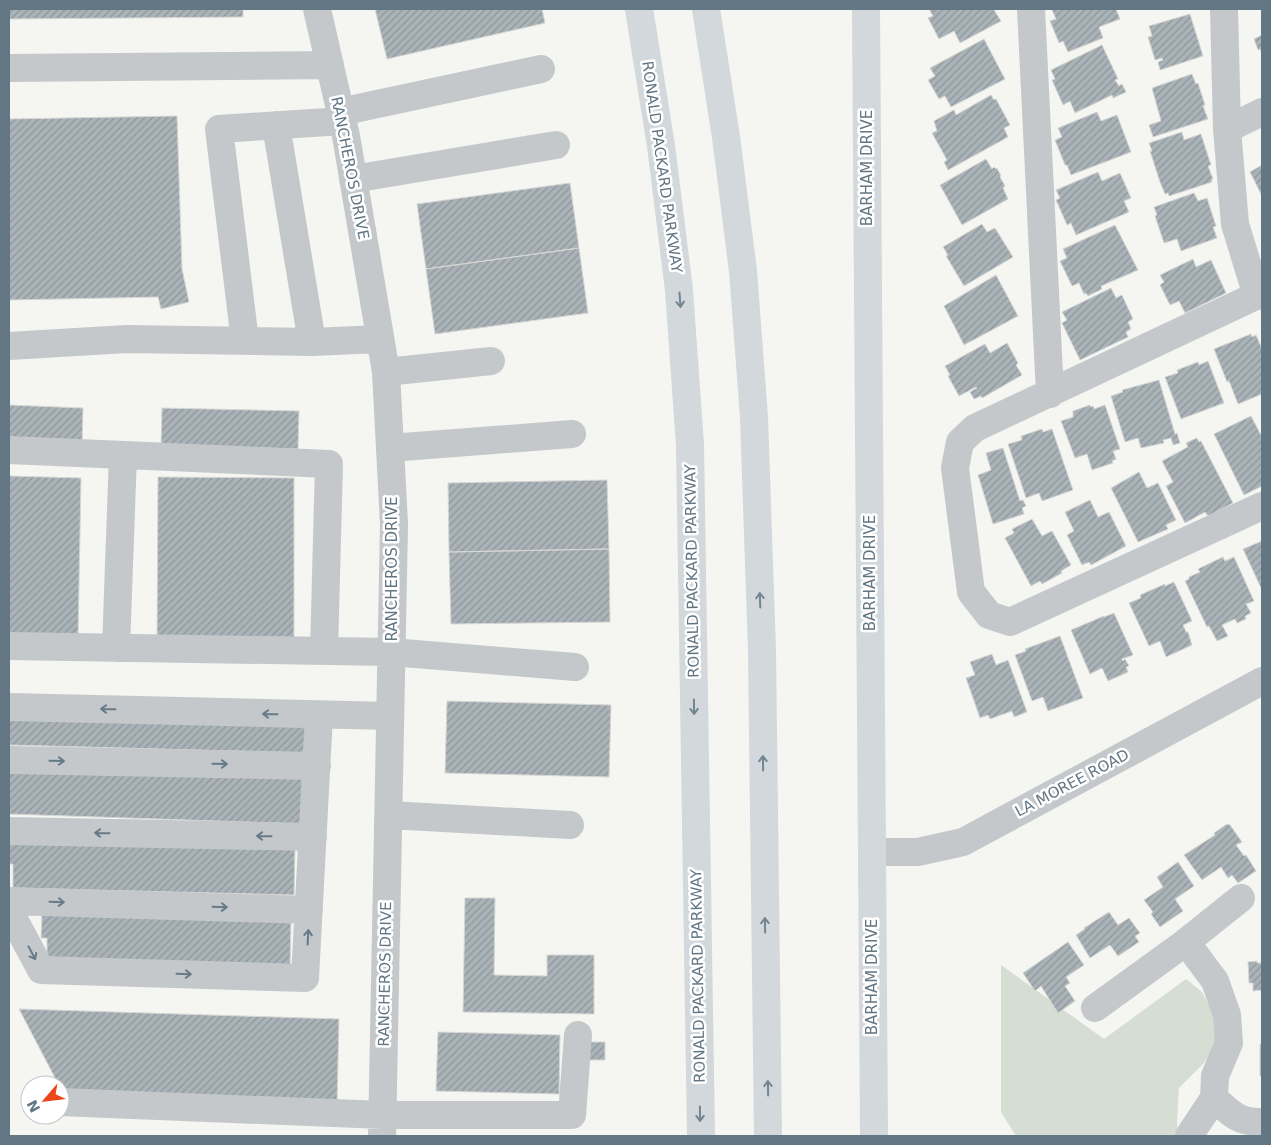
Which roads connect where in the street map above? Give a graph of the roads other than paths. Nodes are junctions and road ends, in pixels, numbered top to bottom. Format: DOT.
graph roads {
  1 [pos="317,9"];
  2 [pos="639,9"];
  3 [pos="706,9"];
  4 [pos="866,9"];
  5 [pos="1031,9"];
  6 [pos="1224,9"];
  7 [pos="330,65"];
  8 [pos="9,68"];
  9 [pos="541,69"];
  10 [pos="1262,112"];
  11 [pos="342,117"];
  12 [pos="276,125"];
  13 [pos="1227,129"];
  14 [pos="556,145"];
  15 [pos="353,179"];
  16 [pos="1260,295"];
  17 [pos="380,339"];
  18 [pos="245,342"];
  19 [pos="312,342"];
  20 [pos="9,346"];
  21 [pos="491,361"];
  22 [pos="386,372"];
  23 [pos="1050,394"];
  24 [pos="572,434"];
  25 [pos="390,448"];
  26 [pos="9,450"];
  27 [pos="122,455"];
  28 [pos="1262,506"];
  29 [pos="9,646"];
  30 [pos="116,648"];
  31 [pos="324,651"];
  32 [pos="392,652"];
  33 [pos="575,667"];
  34 [pos="1262,681"];
  35 [pos="9,707"];
  36 [pos="319,715"];
  37 [pos="390,716"];
  38 [pos="9,760"];
  39 [pos="317,766"];
  40 [pos="388,815"];
  41 [pos="570,825"];
  42 [pos="9,831"];
  43 [pos="313,837"];
  44 [pos="872,852"];
  45 [pos="1241,898"];
  46 [pos="9,901"];
  47 [pos="9,910"];
  48 [pos="309,910"];
  49 [pos="1186,942"];
  50 [pos="1095,1008"];
  51 [pos="578,1035"];
  52 [pos="1214,1098"];
  53 [pos="70,1103"];
  54 [pos="1262,1122"];
  55 [pos="383,1125"];
  56 [pos="701,1136"];
  57 [pos="768,1136"];
  58 [pos="874,1136"];
  59 [pos="1189,1136"];
  1 -- 7 [label="street, RANCHEROS DRIVE"];
  2 -- 56 [label="main road, RONALD PACKARD PARKWAY, one-way"];
  57 -- 3 [label="main road, one-way"];
  4 -- 44 [label="main road, BARHAM DRIVE"];
  5 -- 23 [label="street"];
  6 -- 13 [label="street"];
  7 -- 8 [label="street"];
  7 -- 11 [label="street, RANCHEROS DRIVE"];
  9 -- 11 [label="street"];
  10 -- 13 [label="street"];
  11 -- 12 [label="street"];
  11 -- 15 [label="street, RANCHEROS DRIVE"];
  12 -- 18 [label="street"];
  12 -- 19 [label="street"];
  13 -- 16 [label="street"];
  14 -- 15 [label="street"];
  15 -- 17 [label="street, RANCHEROS DRIVE"];
  16 -- 23 [label="street"];
  17 -- 19 [label="street"];
  17 -- 22 [label="street, RANCHEROS DRIVE"];
  18 -- 19 [label="street"];
  18 -- 20 [label="street"];
  21 -- 22 [label="street"];
  22 -- 25 [label="street, RANCHEROS DRIVE"];
  23 -- 28 [label="street"];
  24 -- 25 [label="street"];
  25 -- 32 [label="street, RANCHEROS DRIVE"];
  26 -- 27 [label="street"];
  27 -- 30 [label="street"];
  27 -- 31 [label="street"];
  29 -- 30 [label="street"];
  30 -- 31 [label="street"];
  31 -- 32 [label="street"];
  32 -- 33 [label="street"];
  32 -- 37 [label="street, RANCHEROS DRIVE"];
  34 -- 44 [label="street, LA MOREE ROAD"];
  36 -- 35 [label="street, one-way"];
  36 -- 37 [label="street"];
  36 -- 39 [label="street"];
  37 -- 40 [label="street, RANCHEROS DRIVE"];
  38 -- 39 [label="street, one-way"];
  39 -- 43 [label="street"];
  40 -- 41 [label="street"];
  40 -- 55 [label="street, RANCHEROS DRIVE"];
  43 -- 42 [label="street, one-way"];
  43 -- 48 [label="street"];
  44 -- 58 [label="main road, BARHAM DRIVE"];
  45 -- 49 [label="street"];
  46 -- 48 [label="street, one-way"];
  47 -- 48 [label="street, one-way"];
  49 -- 50 [label="street"];
  49 -- 52 [label="street"];
  51 -- 55 [label="street"];
  52 -- 54 [label="street"];
  52 -- 59 [label="street"];
  53 -- 55 [label="street"];
}
